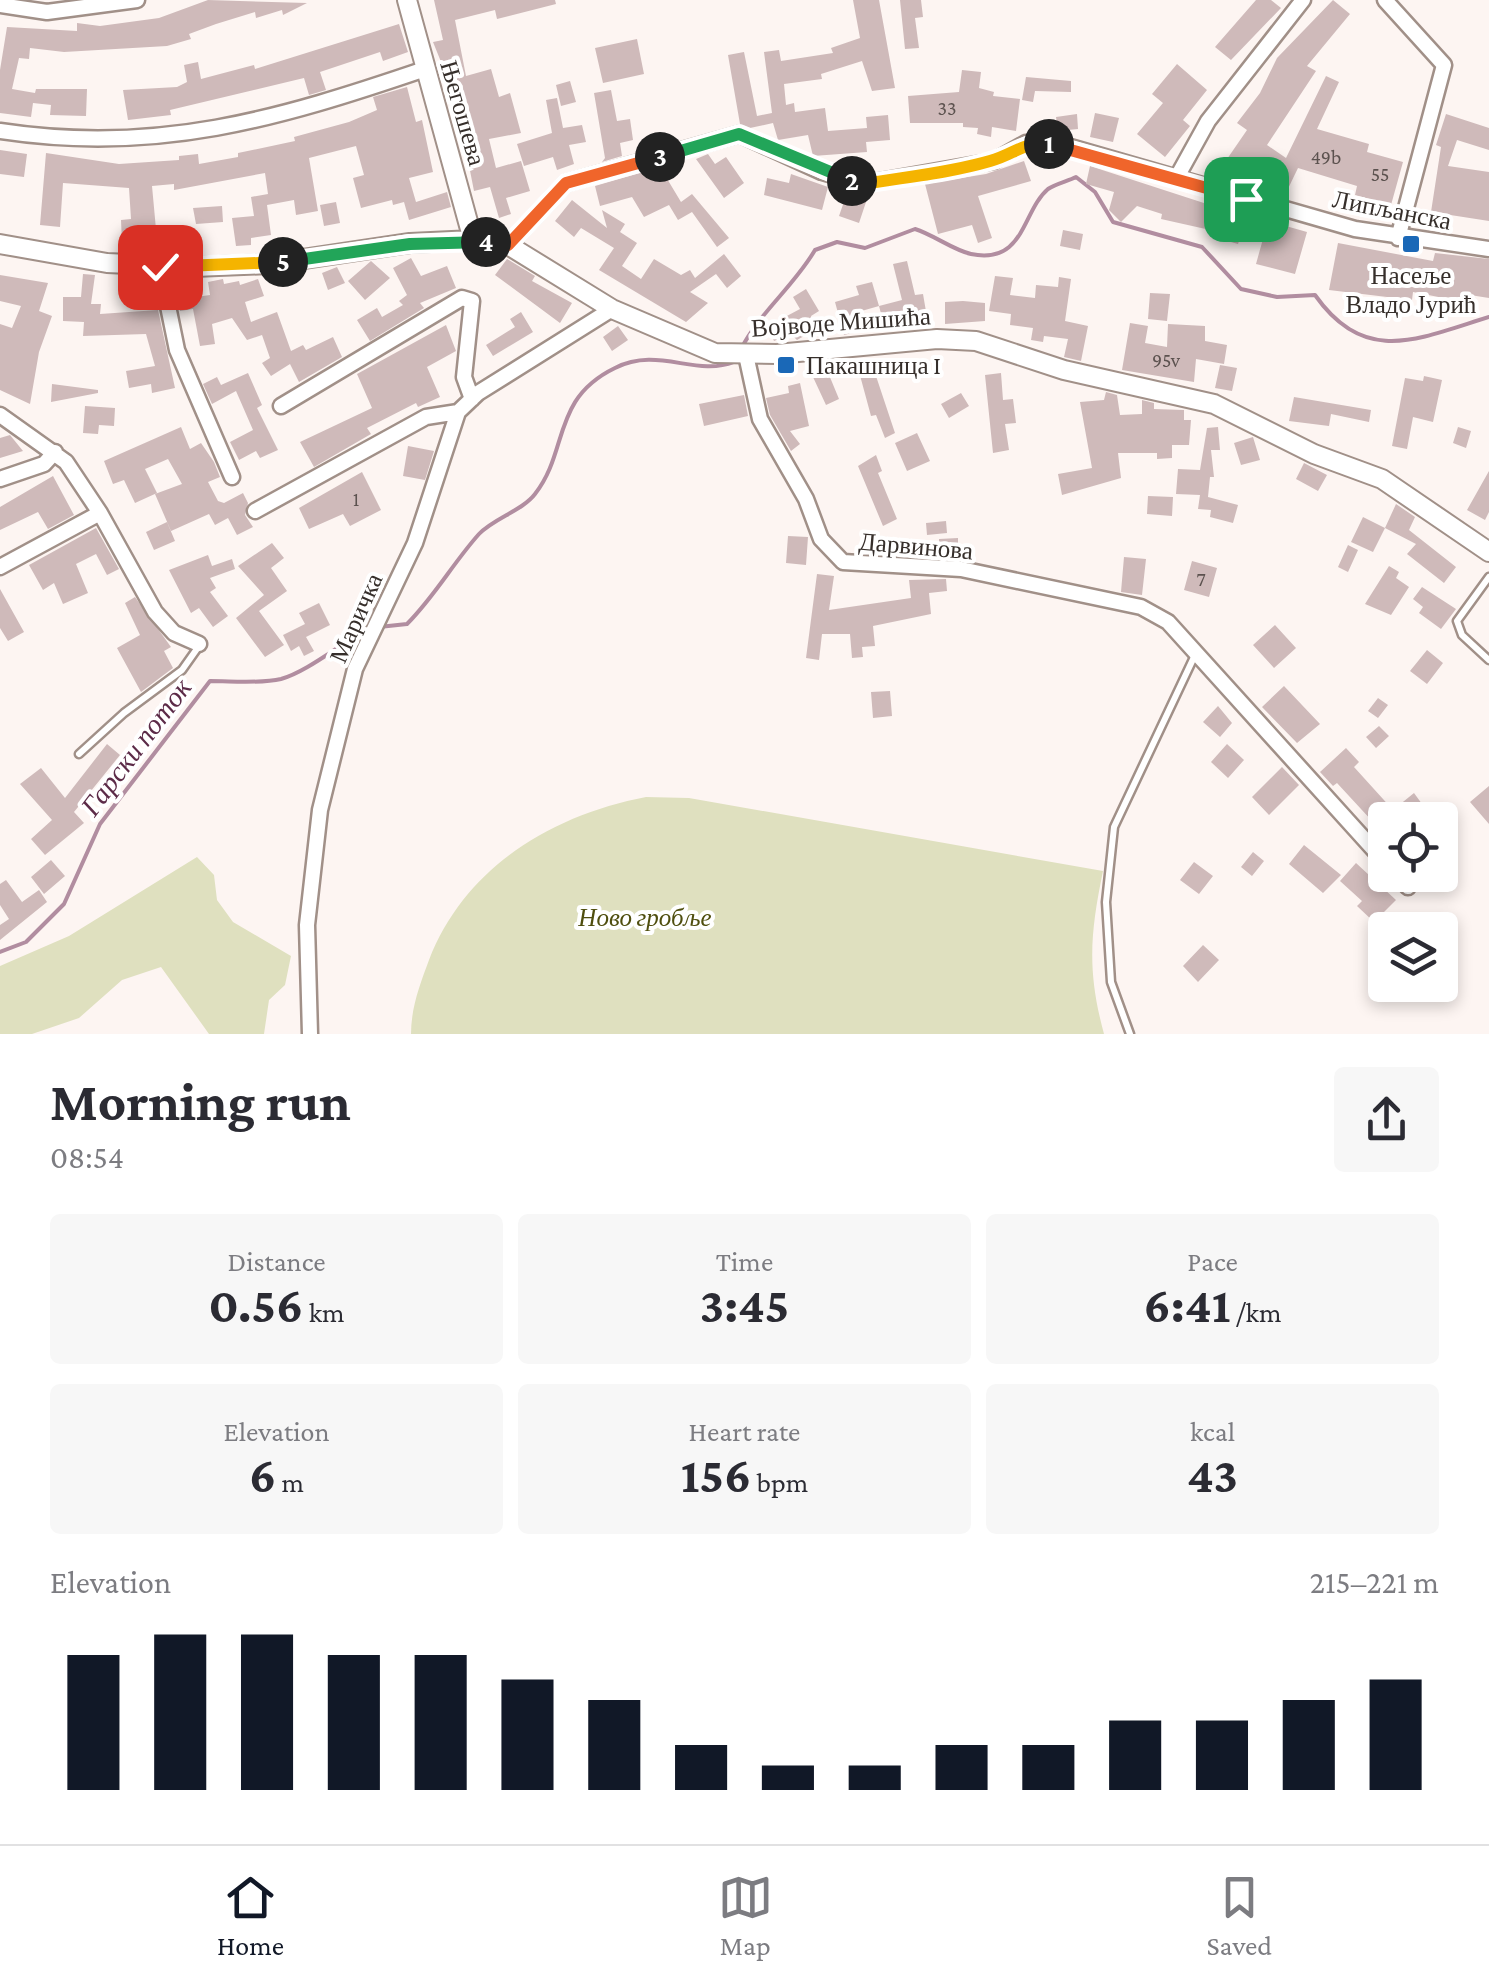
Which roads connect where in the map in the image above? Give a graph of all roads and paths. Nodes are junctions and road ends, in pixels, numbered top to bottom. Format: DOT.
graph roads {
  1 [pos="137,0"];
  2 [pos="407,0"];
  3 [pos="1304,0"];
  4 [pos="1385,0"];
  5 [pos="0,5"];
  6 [pos="44,6"];
  7 [pos="424,69"];
  8 [pos="0,131"];
  9 [pos="1177,177"];
  10 [pos="1398,238"];
  11 [pos="473,240"];
  12 [pos="0,244"];
  13 [pos="508,245"];
  14 [pos="1489,249"];
  15 [pos="160,267"];
  16 [pos="612,308"];
  17 [pos="752,354"];
  18 [pos="472,399"];
  19 [pos="281,406"];
  20 [pos="458,412"];
  21 [pos="0,415"];
  22 [pos="55,452"];
  23 [pos="232,477"];
  24 [pos="0,478"];
  25 [pos="255,511"];
  26 [pos="100,513"];
  27 [pos="1489,552"];
  28 [pos="0,567"];
  29 [pos="1489,576"];
  30 [pos="199,644"];
  31 [pos="1196,654"];
  32 [pos="1489,660"];
  33 [pos="80,754"];
  34 [pos="1368,843"];
  35 [pos="310,1034"];
  36 [pos="1130,1034"];
  1 -- 6 [label="street"];
  2 -- 7 [label="street, Његошева"];
  3 -- 9 [label="street"];
  4 -- 10 [label="street"];
  5 -- 6 [label="street"];
  7 -- 8 [label="street"];
  7 -- 11 [label="street, Његошева"];
  9 -- 10 [label="street, Липљанска"];
  9 -- 13 [label="street, Липљанска"];
  10 -- 14 [label="street, Липљанска"];
  11 -- 13 [label="street, Војводе Мишића"];
  11 -- 15 [label="street, Војводе Мишића"];
  12 -- 15 [label="street, Војводе Мишића"];
  13 -- 16 [label="street, Војводе Мишића"];
  15 -- 23 [label="street"];
  16 -- 17 [label="street, Војводе Мишића"];
  16 -- 18 [label="street, Маричка"];
  17 -- 27 [label="street, Војводе Мишића"];
  17 -- 31 [label="street, Дарвинова"];
  18 -- 19 [label="street"];
  18 -- 20 [label="street, Маричка"];
  20 -- 25 [label="street"];
  20 -- 35 [label="street, Маричка"];
  21 -- 22 [label="street"];
  22 -- 24 [label="street"];
  22 -- 26 [label="street"];
  26 -- 28 [label="street"];
  26 -- 30 [label="street"];
  29 -- 32 [label="lane"];
  30 -- 33 [label="lane"];
  31 -- 34 [label="street, Дарвинова"];
  31 -- 36 [label="lane"];
}
